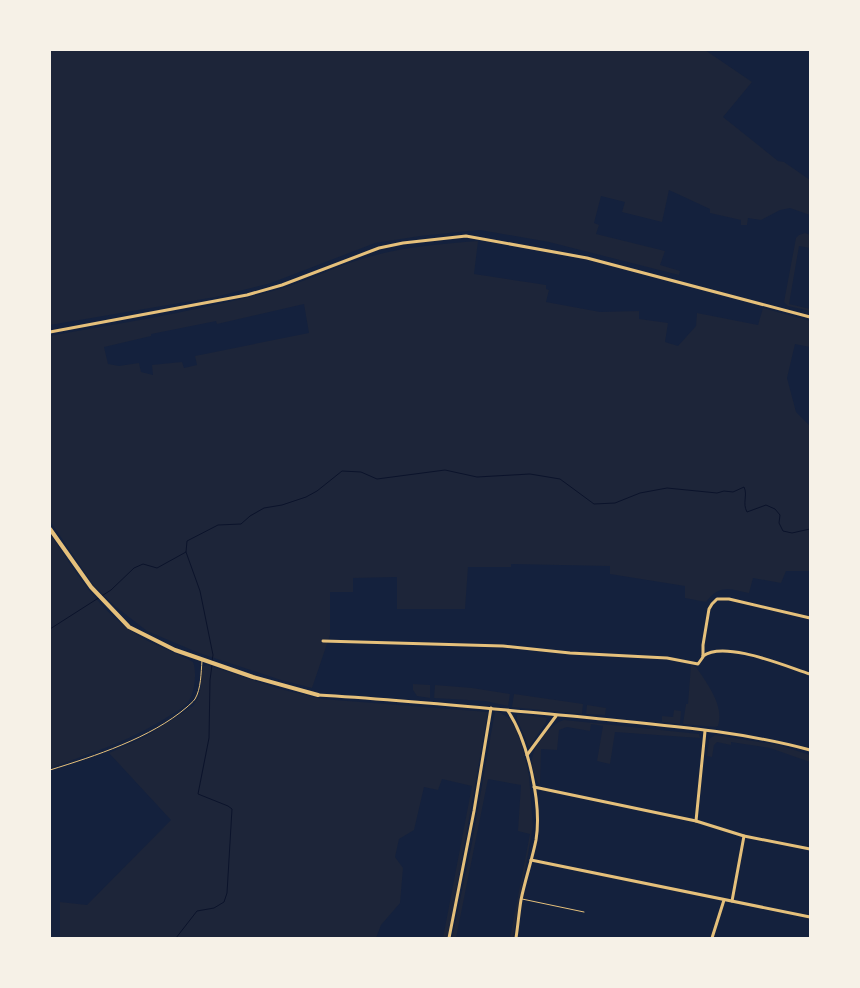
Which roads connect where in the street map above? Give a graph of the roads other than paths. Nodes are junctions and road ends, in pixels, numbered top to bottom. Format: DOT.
graph roads {
  1 [pos="810,317"];
  2 [pos="50,332"];
  3 [pos="50,529"];
  4 [pos="810,618"];
  5 [pos="323,641"];
  6 [pos="703,656"];
  7 [pos="202,659"];
  8 [pos="810,674"];
  9 [pos="318,695"];
  10 [pos="491,708"];
  11 [pos="508,711"];
  12 [pos="557,715"];
  13 [pos="706,731"];
  14 [pos="810,750"];
  15 [pos="527,755"];
  16 [pos="50,770"];
  17 [pos="534,787"];
  18 [pos="696,821"];
  19 [pos="744,836"];
  20 [pos="810,849"];
  21 [pos="531,860"];
  22 [pos="521,899"];
  23 [pos="724,900"];
  24 [pos="732,901"];
  25 [pos="584,912"];
  26 [pos="810,917"];
  27 [pos="450,938"];
  28 [pos="516,938"];
  29 [pos="712,938"];
  1 -- 2 [label="street"];
  3 -- 7 [label="street"];
  4 -- 6 [label="street"];
  5 -- 6 [label="street"];
  6 -- 8 [label="street"];
  7 -- 9 [label="street"];
  7 -- 16 [label="lane"];
  9 -- 10 [label="street"];
  10 -- 11 [label="street"];
  10 -- 27 [label="street"];
  11 -- 12 [label="street"];
  11 -- 15 [label="street"];
  12 -- 13 [label="street"];
  12 -- 15 [label="street"];
  13 -- 14 [label="street"];
  13 -- 18 [label="street"];
  15 -- 17 [label="street"];
  17 -- 18 [label="street"];
  17 -- 21 [label="street"];
  18 -- 19 [label="street"];
  19 -- 20 [label="street"];
  19 -- 24 [label="street"];
  21 -- 22 [label="street"];
  21 -- 23 [label="street"];
  22 -- 25 [label="lane"];
  22 -- 28 [label="street"];
  23 -- 24 [label="street"];
  23 -- 29 [label="street"];
  24 -- 26 [label="street"];
}
